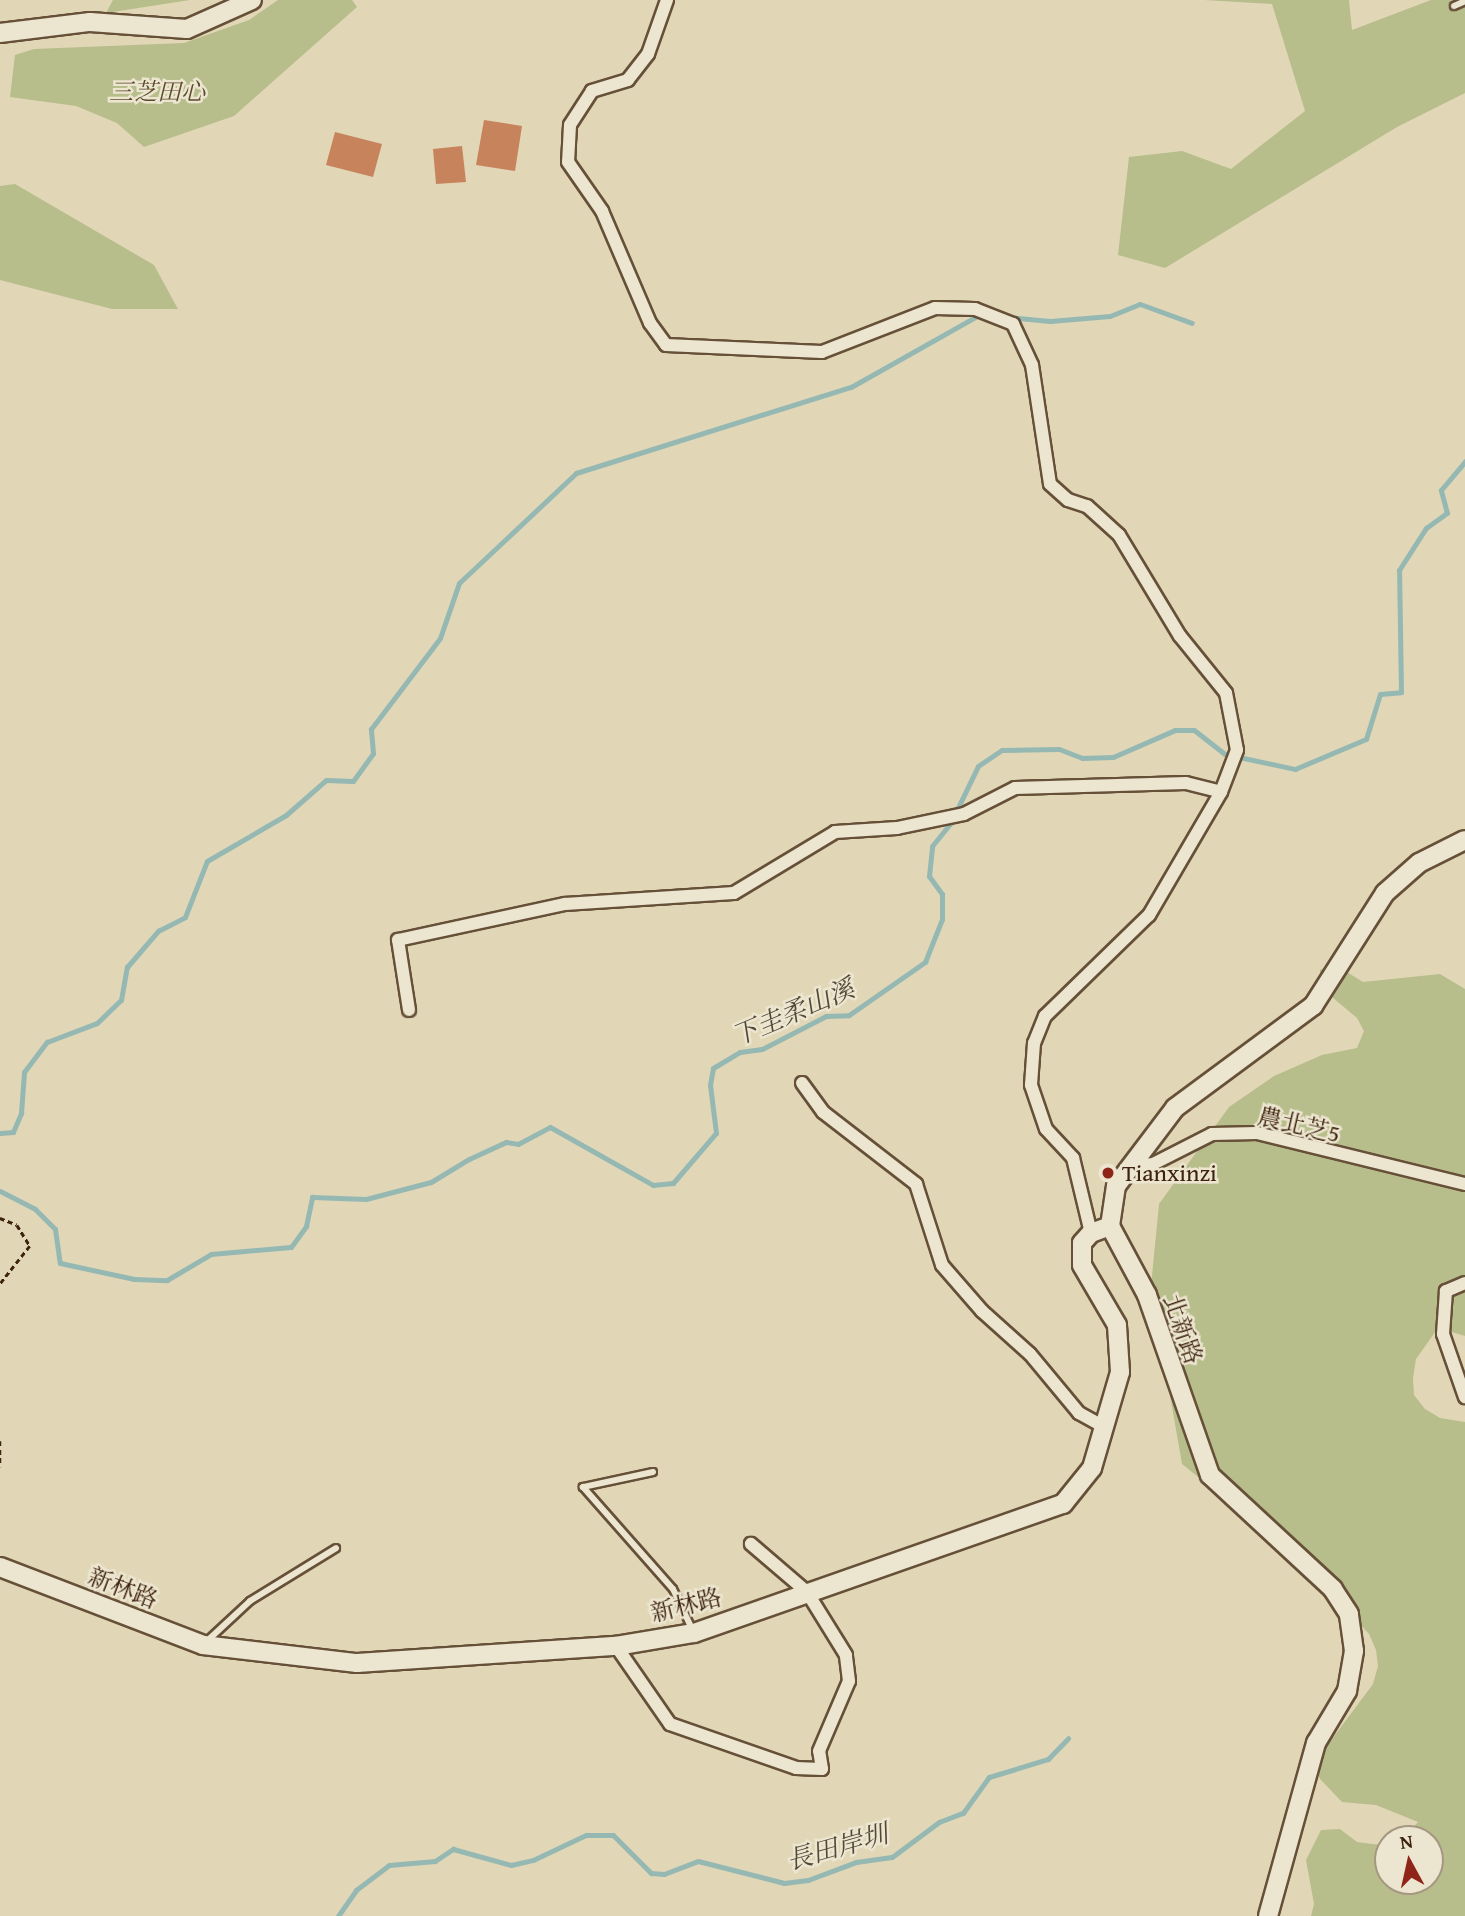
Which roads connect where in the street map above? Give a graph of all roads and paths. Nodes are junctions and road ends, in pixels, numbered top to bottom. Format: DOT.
graph roads {
  1 [pos="252,0"];
  2 [pos="667,0"];
  3 [pos="1465,1"];
  4 [pos="1454,6"];
  5 [pos="0,33"];
  6 [pos="1221,792"];
  7 [pos="1465,840"];
  8 [pos="409,1010"];
  9 [pos="802,1083"];
  10 [pos="1128,1165"];
  11 [pos="1465,1184"];
  12 [pos="0,1218"];
  13 [pos="1110,1226"];
  14 [pos="1091,1233"];
  15 [pos="1465,1283"];
  16 [pos="0,1284"];
  17 [pos="1463,1396"];
  18 [pos="1465,1411"];
  19 [pos="1106,1427"];
  20 [pos="0,1441"];
  21 [pos="0,1467"];
  22 [pos="653,1472"];
  23 [pos="751,1544"];
  24 [pos="336,1548"];
  25 [pos="0,1567"];
  26 [pos="807,1592"];
  27 [pos="694,1633"];
  28 [pos="203,1645"];
  29 [pos="615,1646"];
  30 [pos="1268,1916"];
  1 -- 5 [label="street"];
  2 -- 6 [label="street"];
  3 -- 4 [label="lane"];
  6 -- 8 [label="street"];
  6 -- 14 [label="street"];
  7 -- 10 [label="street"];
  9 -- 19 [label="street"];
  10 -- 11 [label="street, 農北芝5"];
  10 -- 13 [label="street"];
  12 -- 16 [label="path"];
  13 -- 14 [label="street"];
  13 -- 30 [label="street, 北新路"];
  14 -- 19 [label="street, 新林路"];
  15 -- 17 [label="street"];
  17 -- 18 [label="street"];
  19 -- 26 [label="street, 新林路"];
  20 -- 21 [label="path"];
  22 -- 27 [label="lane"];
  23 -- 26 [label="street"];
  24 -- 28 [label="lane"];
  25 -- 28 [label="street, 新林路"];
  26 -- 27 [label="street, 新林路"];
  26 -- 29 [label="street"];
  27 -- 29 [label="street, 新林路"];
  28 -- 29 [label="street, 新林路"];
}
